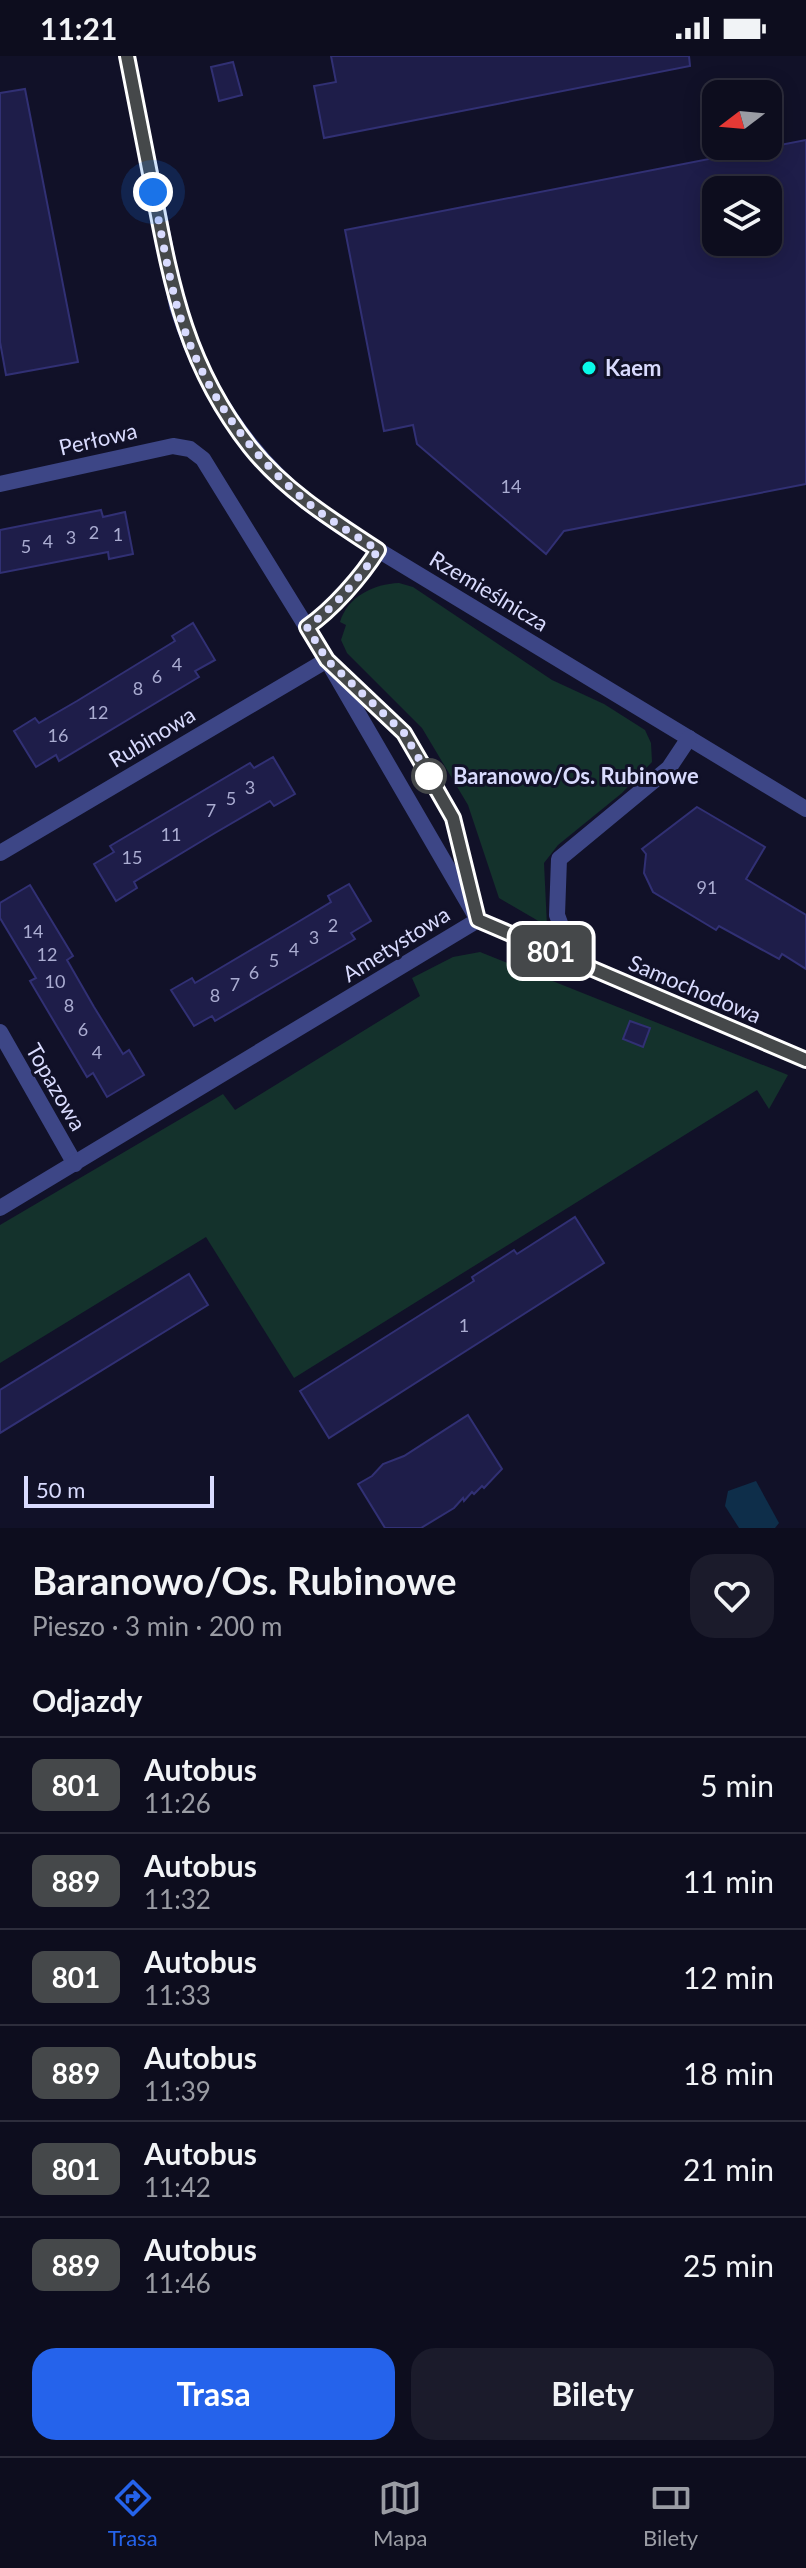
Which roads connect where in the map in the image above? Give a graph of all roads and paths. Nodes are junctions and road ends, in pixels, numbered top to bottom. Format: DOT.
graph roads {
  1 [pos="127,56"];
  2 [pos="203,459"];
  3 [pos="0,484"];
  4 [pos="378,550"];
  5 [pos="307,627"];
  6 [pos="327,660"];
  7 [pos="689,738"];
  8 [pos="806,809"];
  9 [pos="0,853"];
  10 [pos="478,920"];
  11 [pos="574,961"];
  12 [pos="0,1032"];
  13 [pos="806,1060"];
  14 [pos="75,1164"];
  15 [pos="0,1208"];
  1 -- 4 [label="street, Rzemieślnicza"];
  2 -- 3 [label="street, Perłowa"];
  2 -- 5 [label="street, Ametystowa"];
  4 -- 5 [label="street"];
  4 -- 7 [label="street, Rzemieślnicza"];
  5 -- 6 [label="street, Ametystowa"];
  6 -- 9 [label="street, Rubinowa"];
  6 -- 10 [label="street, Ametystowa"];
  6 -- 10 [label="lane"];
  7 -- 8 [label="street, Rzemieślnicza"];
  7 -- 11 [label="street"];
  10 -- 11 [label="street, Samochodowa"];
  10 -- 14 [label="street, Ametystowa"];
  11 -- 13 [label="street, Samochodowa"];
  12 -- 14 [label="street, Topazowa"];
  14 -- 15 [label="street, Ametystowa"];
}
